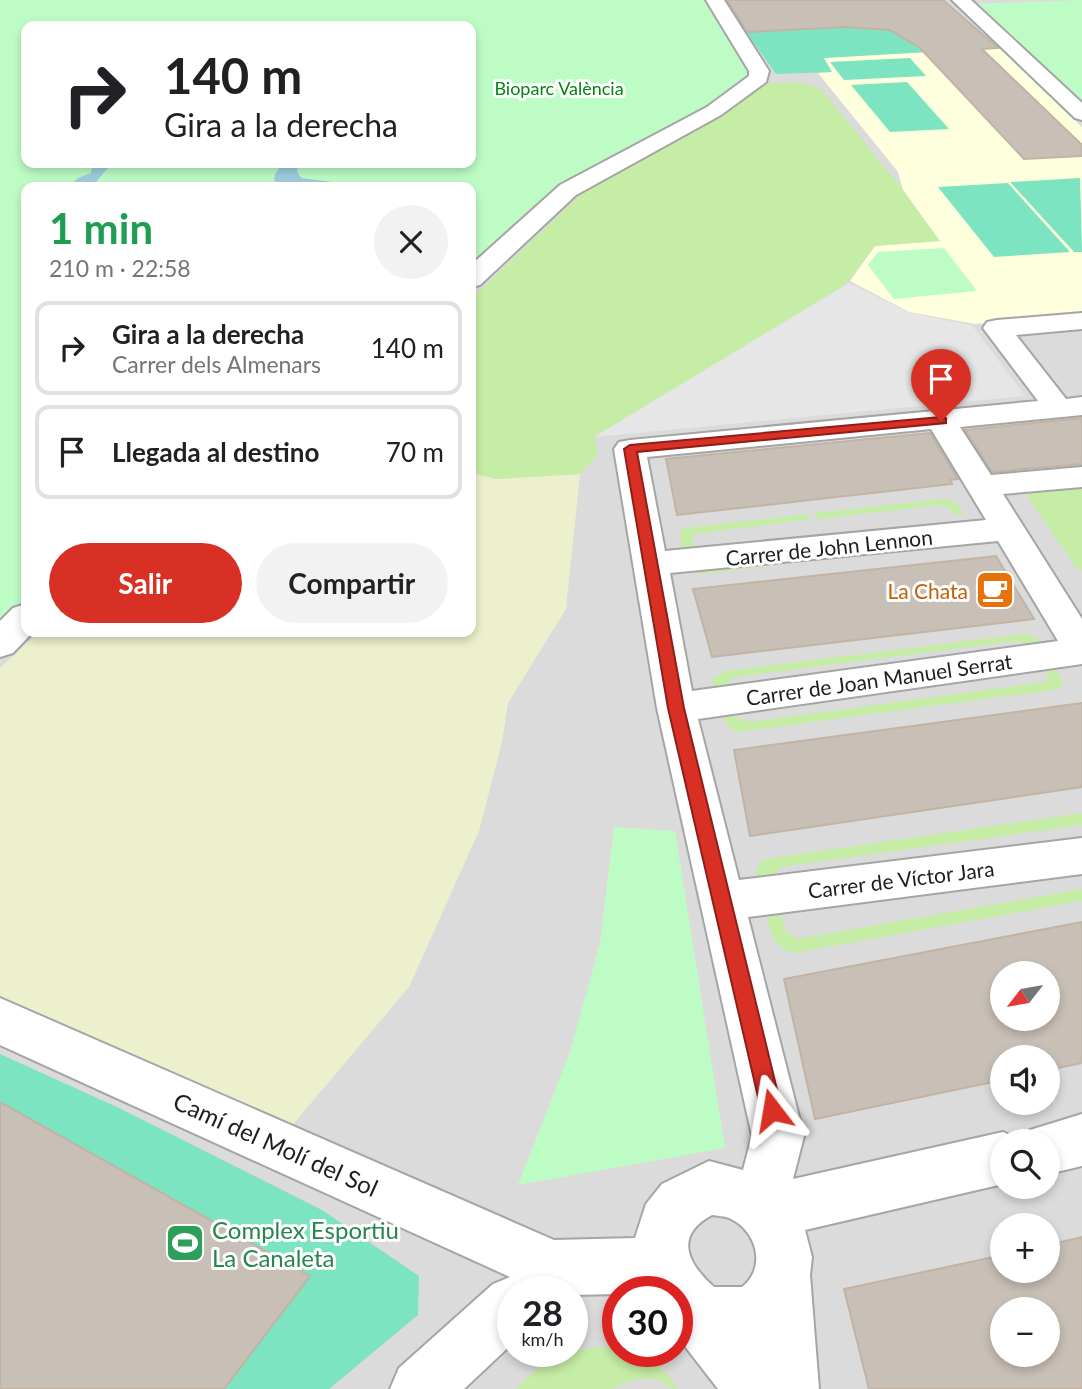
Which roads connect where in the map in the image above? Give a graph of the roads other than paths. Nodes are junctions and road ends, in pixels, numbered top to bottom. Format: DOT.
graph roads {
  1 [pos="715,0"];
  2 [pos="961,0"];
  3 [pos="988,0"];
  4 [pos="1082,114"];
  5 [pos="476,274"];
  6 [pos="1082,321"];
  7 [pos="1070,407"];
  8 [pos="941,421"];
  9 [pos="1082,477"];
  10 [pos="982,486"];
  11 [pos="1008,529"];
  12 [pos="649,564"];
  13 [pos="21,622"];
  14 [pos="0,644"];
  15 [pos="1082,650"];
  16 [pos="676,708"];
  17 [pos="1082,856"];
  18 [pos="720,901"];
  19 [pos="0,1021"];
  20 [pos="1082,1140"];
  21 [pos="1060,1145"];
  22 [pos="990,1161"];
  23 [pos="773,1238"];
  24 [pos="507,1276"];
  25 [pos="673,1276"];
  26 [pos="693,1302"];
  27 [pos="693,1309"];
  28 [pos="497,1319"];
  29 [pos="420,1389"];
  30 [pos="755,1389"];
  31 [pos="789,1389"];
  1 -- 5 [label="street"];
  2 -- 3 [label="street"];
  2 -- 4 [label="street"];
  6 -- 7 [label="street"];
  7 -- 8 [label="street"];
  8 -- 10 [label="street"];
  8 -- 12 [label="street"];
  9 -- 10 [label="street"];
  10 -- 11 [label="street"];
  11 -- 12 [label="street, Carrer de John Lennon"];
  11 -- 15 [label="street"];
  12 -- 16 [label="street"];
  13 -- 14 [label="street"];
  15 -- 16 [label="street, Carrer de Joan Manuel Serrat"];
  16 -- 18 [label="street"];
  17 -- 18 [label="street, Carrer de Víctor Jara"];
  18 -- 23 [label="street"];
  19 -- 24 [label="street, Camí del Molí del Sol"];
  20 -- 21 [label="street"];
  22 -- 23 [label="street"];
  23 -- 25 [label="street"];
  23 -- 26 [label="street"];
  23 -- 31 [label="street"];
  27 -- 30 [label="street"];
  28 -- 29 [label="street"];
}
